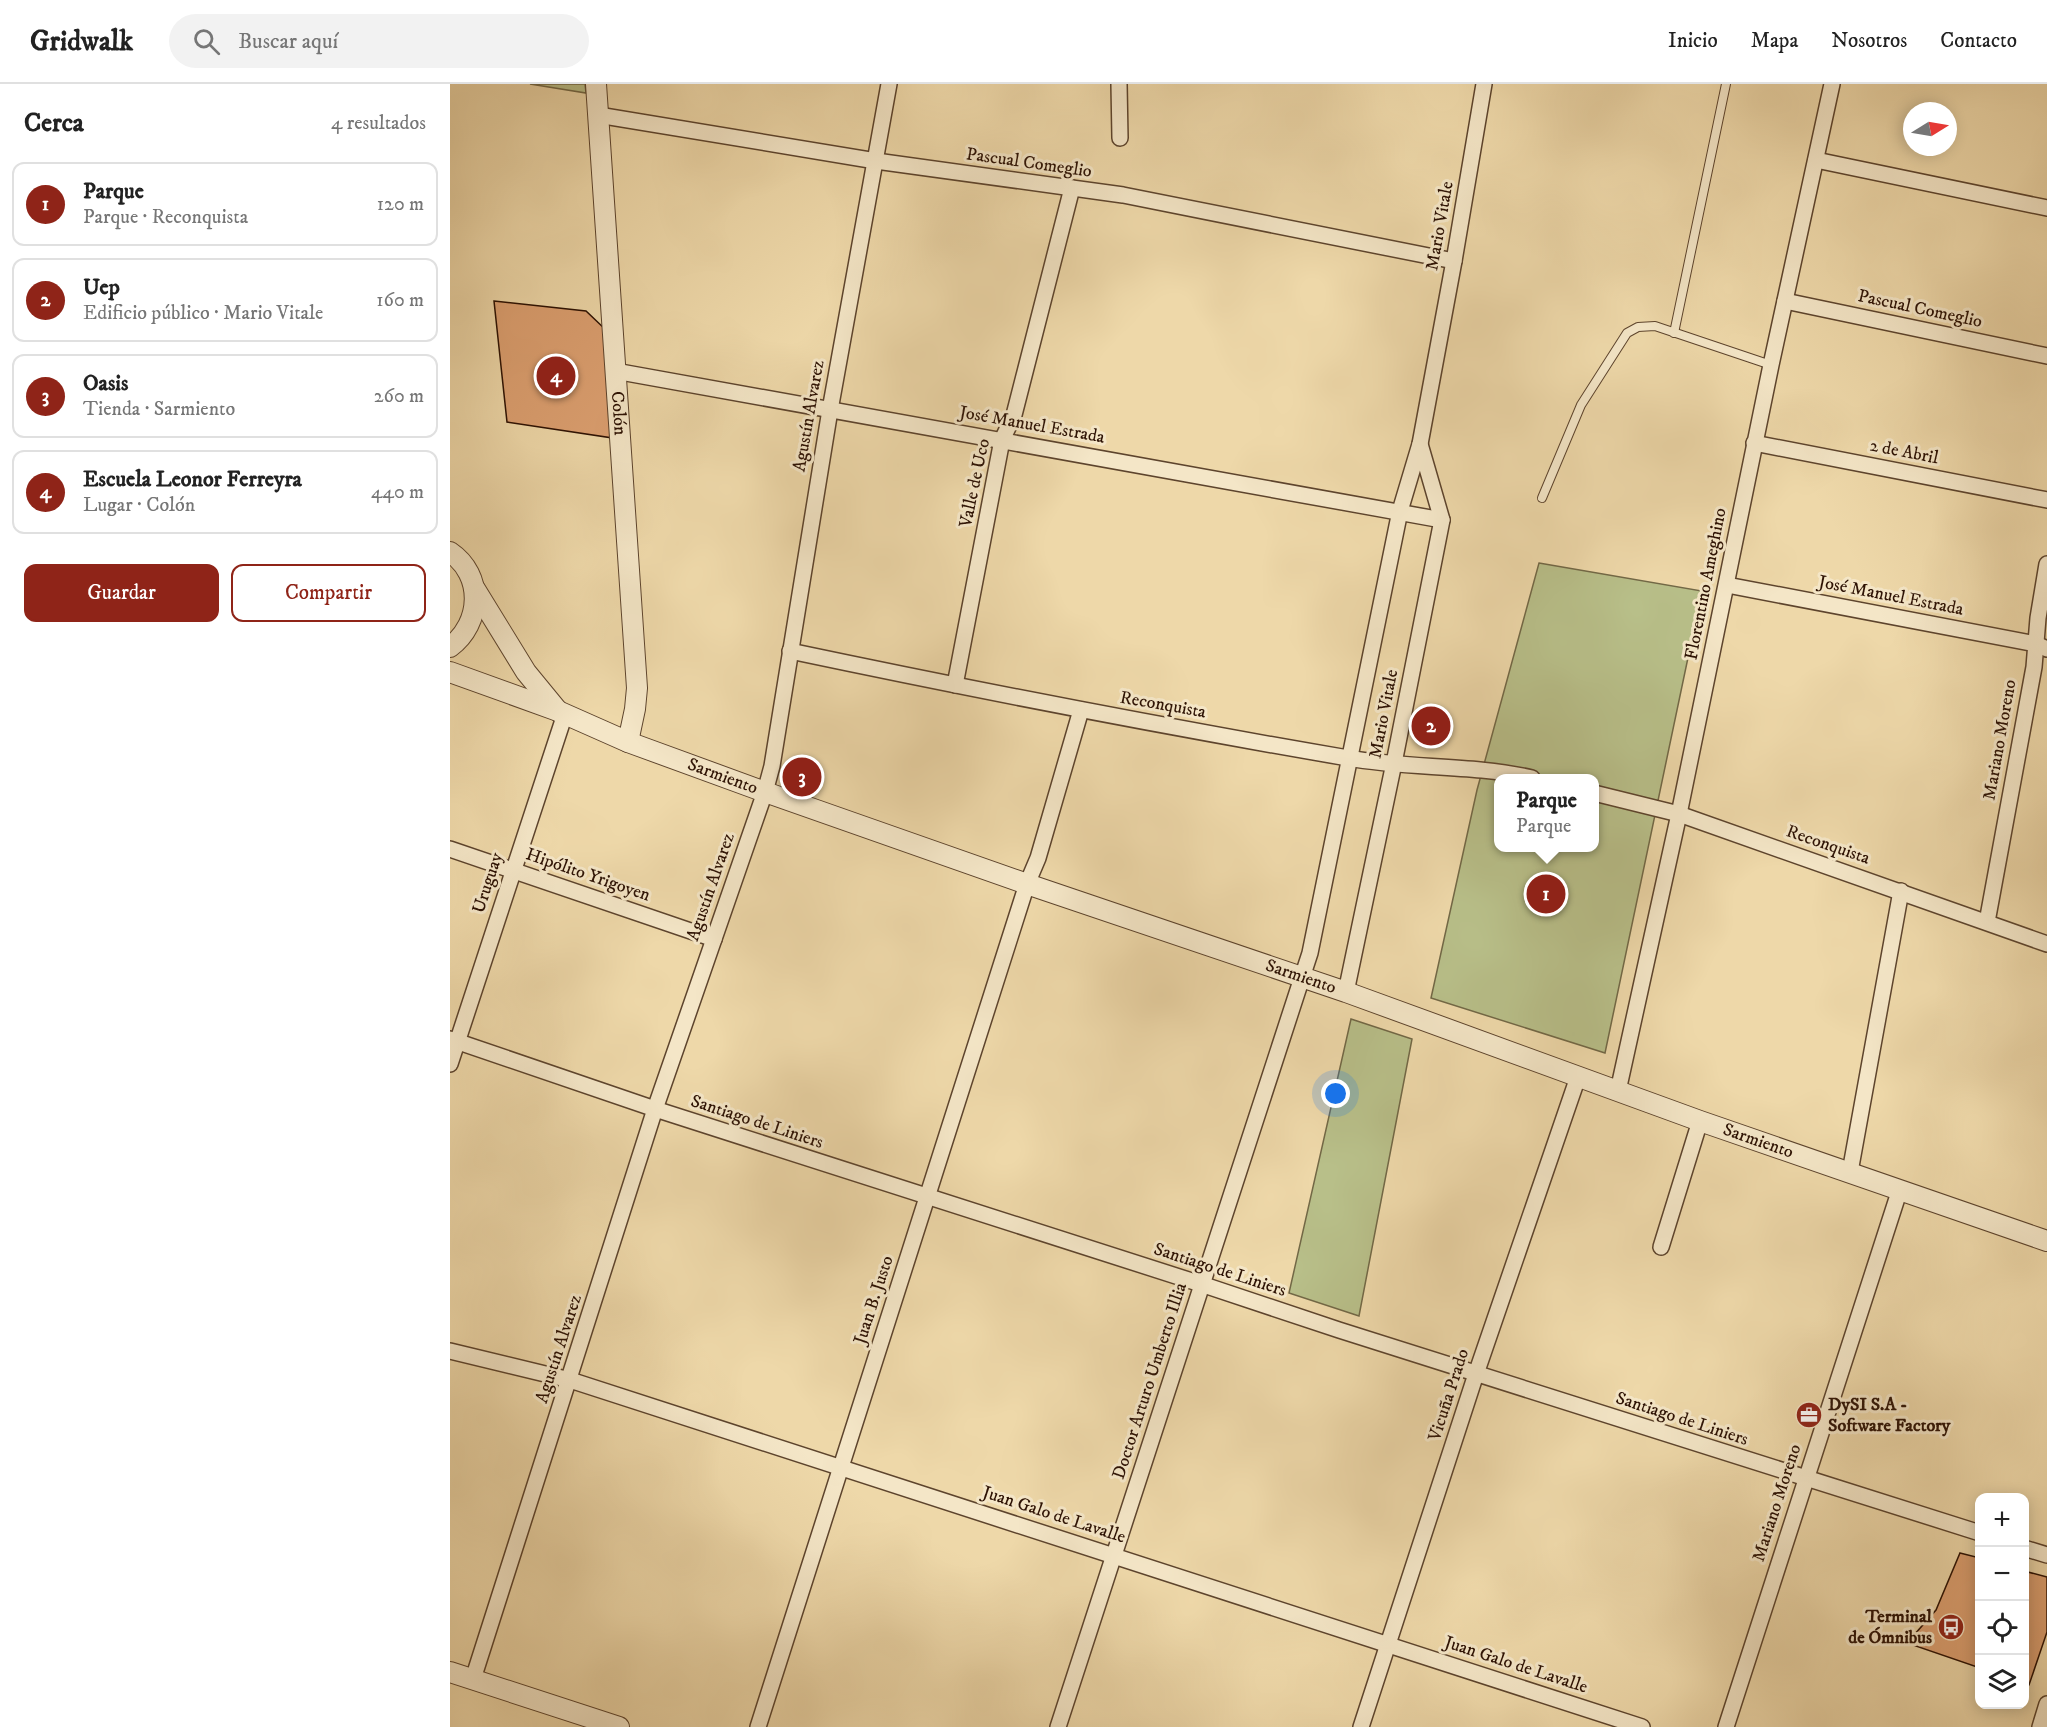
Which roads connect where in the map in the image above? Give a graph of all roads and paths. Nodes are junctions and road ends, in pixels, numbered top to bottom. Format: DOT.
graph roads {
  1 [pos="596,84"];
  2 [pos="889,84"];
  3 [pos="1119,84"];
  4 [pos="1484,84"];
  5 [pos="1726,84"];
  6 [pos="1832,84"];
  7 [pos="597,115"];
  8 [pos="1120,138"];
  9 [pos="1816,160"];
  10 [pos="876,161"];
  11 [pos="1072,188"];
  12 [pos="2047,208"];
  13 [pos="1454,261"];
  14 [pos="1785,301"];
  15 [pos="1674,333"];
  16 [pos="2047,356"];
  17 [pos="1771,365"];
  18 [pos="615,371"];
  19 [pos="830,410"];
  20 [pos="1002,440"];
  21 [pos="1419,444"];
  22 [pos="1754,444"];
  23 [pos="1542,498"];
  24 [pos="2047,500"];
  25 [pos="1400,511"];
  26 [pos="1442,520"];
  27 [pos="450,552"];
  28 [pos="2047,564"];
  29 [pos="1726,585"];
  30 [pos="475,589"];
  31 [pos="450,646"];
  32 [pos="2042,647"];
  33 [pos="790,651"];
  34 [pos="450,672"];
  35 [pos="955,685"];
  36 [pos="1081,710"];
  37 [pos="561,713"];
  38 [pos="628,742"];
  39 [pos="1351,759"];
  40 [pos="1394,763"];
  41 [pos="1514,774"];
  42 [pos="765,792"];
  43 [pos="1599,794"];
  44 [pos="1679,814"];
  45 [pos="450,849"];
  46 [pos="512,870"];
  47 [pos="1027,884"];
  48 [pos="1901,891"];
  49 [pos="1987,922"];
  50 [pos="714,939"];
  51 [pos="2047,944"];
  52 [pos="1301,978"];
  53 [pos="1346,992"];
  54 [pos="454,1040"];
  55 [pos="450,1064"];
  56 [pos="1578,1077"];
  57 [pos="1618,1091"];
  58 [pos="655,1109"];
  59 [pos="1700,1121"];
  60 [pos="1850,1172"];
  61 [pos="1900,1189"];
  62 [pos="928,1197"];
  63 [pos="2047,1241"];
  64 [pos="1661,1247"];
  65 [pos="1201,1284"];
  66 [pos="450,1351"];
  67 [pos="1476,1374"];
  68 [pos="570,1380"];
  69 [pos="841,1467"];
  70 [pos="1805,1479"];
  71 [pos="1975,1531"];
  72 [pos="2029,1549"];
  73 [pos="1114,1555"];
  74 [pos="2047,1555"];
  75 [pos="1389,1644"];
  76 [pos="450,1672"];
  77 [pos="473,1679"];
  78 [pos="2047,1704"];
  79 [pos="619,1727"];
  80 [pos="758,1727"];
  81 [pos="1058,1727"];
  82 [pos="1361,1727"];
  83 [pos="1642,1727"];
  84 [pos="1726,1727"];
  85 [pos="2040,1727"];
  1 -- 7 [label="street, Colón"];
  2 -- 10 [label="street, Agustín Alvarez"];
  3 -- 8 [label="street"];
  4 -- 13 [label="street, Mario Vitale"];
  5 -- 15 [label="lane"];
  6 -- 9 [label="street, Florentino Ameghino"];
  7 -- 10 [label="street, Pascual Comeglio"];
  7 -- 18 [label="street, Colón"];
  9 -- 12 [label="street"];
  9 -- 14 [label="street, Florentino Ameghino"];
  10 -- 11 [label="street, Pascual Comeglio"];
  10 -- 19 [label="street, Agustín Alvarez"];
  11 -- 13 [label="street, Pascual Comeglio"];
  11 -- 20 [label="street, Valle de Uco"];
  13 -- 21 [label="street, Mario Vitale"];
  14 -- 16 [label="street, Pascual Comeglio"];
  14 -- 17 [label="street, Florentino Ameghino"];
  15 -- 17 [label="lane"];
  15 -- 23 [label="lane"];
  17 -- 22 [label="street, Florentino Ameghino"];
  18 -- 19 [label="street, José Manuel Estrada"];
  18 -- 38 [label="street, Colón"];
  19 -- 20 [label="street, José Manuel Estrada"];
  19 -- 33 [label="street, Agustín Alvarez"];
  20 -- 25 [label="street, José Manuel Estrada"];
  20 -- 35 [label="street, Valle de Uco"];
  21 -- 25 [label="street, Mario Vitale"];
  21 -- 26 [label="street, Mario Vitale"];
  22 -- 24 [label="street, 2 de Abril"];
  22 -- 29 [label="street, Florentino Ameghino"];
  25 -- 26 [label="street, José Manuel Estrada"];
  25 -- 39 [label="street, Mario Vitale"];
  26 -- 40 [label="street, Mario Vitale"];
  27 -- 30 [label="street, Sarmiento"];
  28 -- 32 [label="street, Mariano Moreno"];
  29 -- 32 [label="street, José Manuel Estrada"];
  29 -- 44 [label="street, Florentino Ameghino"];
  30 -- 31 [label="street"];
  30 -- 37 [label="street, Sarmiento"];
  32 -- 49 [label="street, Mariano Moreno"];
  33 -- 35 [label="street, Reconquista"];
  33 -- 42 [label="street, Agustín Alvarez"];
  34 -- 37 [label="street, Sarmiento"];
  35 -- 36 [label="street, Reconquista"];
  36 -- 39 [label="street, Reconquista"];
  36 -- 47 [label="street, Juan B. Justo"];
  37 -- 38 [label="street, Sarmiento"];
  37 -- 46 [label="street, Uruguay"];
  38 -- 42 [label="street, Sarmiento"];
  39 -- 40 [label="street, Reconquista"];
  39 -- 52 [label="street, Mario Vitale"];
  40 -- 41 [label="street, Reconquista"];
  40 -- 53 [label="street, Mario Vitale"];
  42 -- 47 [label="street, Sarmiento"];
  42 -- 50 [label="street, Agustín Alvarez"];
  43 -- 44 [label="street, Reconquista"];
  44 -- 48 [label="street, Reconquista"];
  44 -- 57 [label="street, Florentino Ameghino"];
  45 -- 46 [label="street, Hipólito Yrigoyen"];
  46 -- 50 [label="street, Hipólito Yrigoyen"];
  46 -- 54 [label="street, Uruguay"];
  47 -- 52 [label="street, Sarmiento"];
  47 -- 62 [label="street, Juan B. Justo"];
  48 -- 49 [label="street, Reconquista"];
  48 -- 60 [label="street"];
  49 -- 51 [label="street, Reconquista"];
  50 -- 58 [label="street, Agustín Alvarez"];
  52 -- 53 [label="street, Sarmiento"];
  52 -- 65 [label="street, Doctor Arturo Umberto Illia"];
  53 -- 56 [label="street, Sarmiento"];
  54 -- 55 [label="street, Uruguay"];
  54 -- 58 [label="street, Santiago de Liniers"];
  56 -- 57 [label="street, Sarmiento"];
  56 -- 67 [label="street, Vicuña Prado"];
  57 -- 59 [label="street, Sarmiento"];
  58 -- 62 [label="street, Santiago de Liniers"];
  58 -- 68 [label="street, Agustín Alvarez"];
  59 -- 60 [label="street, Sarmiento"];
  59 -- 64 [label="street"];
  60 -- 61 [label="street, Sarmiento"];
  61 -- 63 [label="street, Sarmiento"];
  61 -- 70 [label="street, Mariano Moreno"];
  62 -- 65 [label="street, Santiago de Liniers"];
  62 -- 69 [label="street, Juan B. Justo"];
  65 -- 67 [label="street, Santiago de Liniers"];
  65 -- 73 [label="street, Doctor Arturo Umberto Illia"];
  66 -- 68 [label="street, Juan Galo de Lavalle"];
  67 -- 70 [label="street, Santiago de Liniers"];
  67 -- 75 [label="street, Vicuña Prado"];
  68 -- 69 [label="street, Juan Galo de Lavalle"];
  68 -- 77 [label="street, Agustín Alvarez"];
  69 -- 73 [label="street, Juan Galo de Lavalle"];
  69 -- 80 [label="street, Juan B. Justo"];
  70 -- 71 [label="street, Santiago de Liniers"];
  70 -- 84 [label="street, Mariano Moreno"];
  72 -- 74 [label="street"];
  73 -- 75 [label="street, Juan Galo de Lavalle"];
  73 -- 81 [label="street, Doctor Arturo Umberto Illia"];
  75 -- 82 [label="street, Vicuña Prado"];
  75 -- 83 [label="street, Juan Galo de Lavalle"];
  76 -- 77 [label="street"];
  77 -- 79 [label="street"];
  78 -- 85 [label="street"];
}
